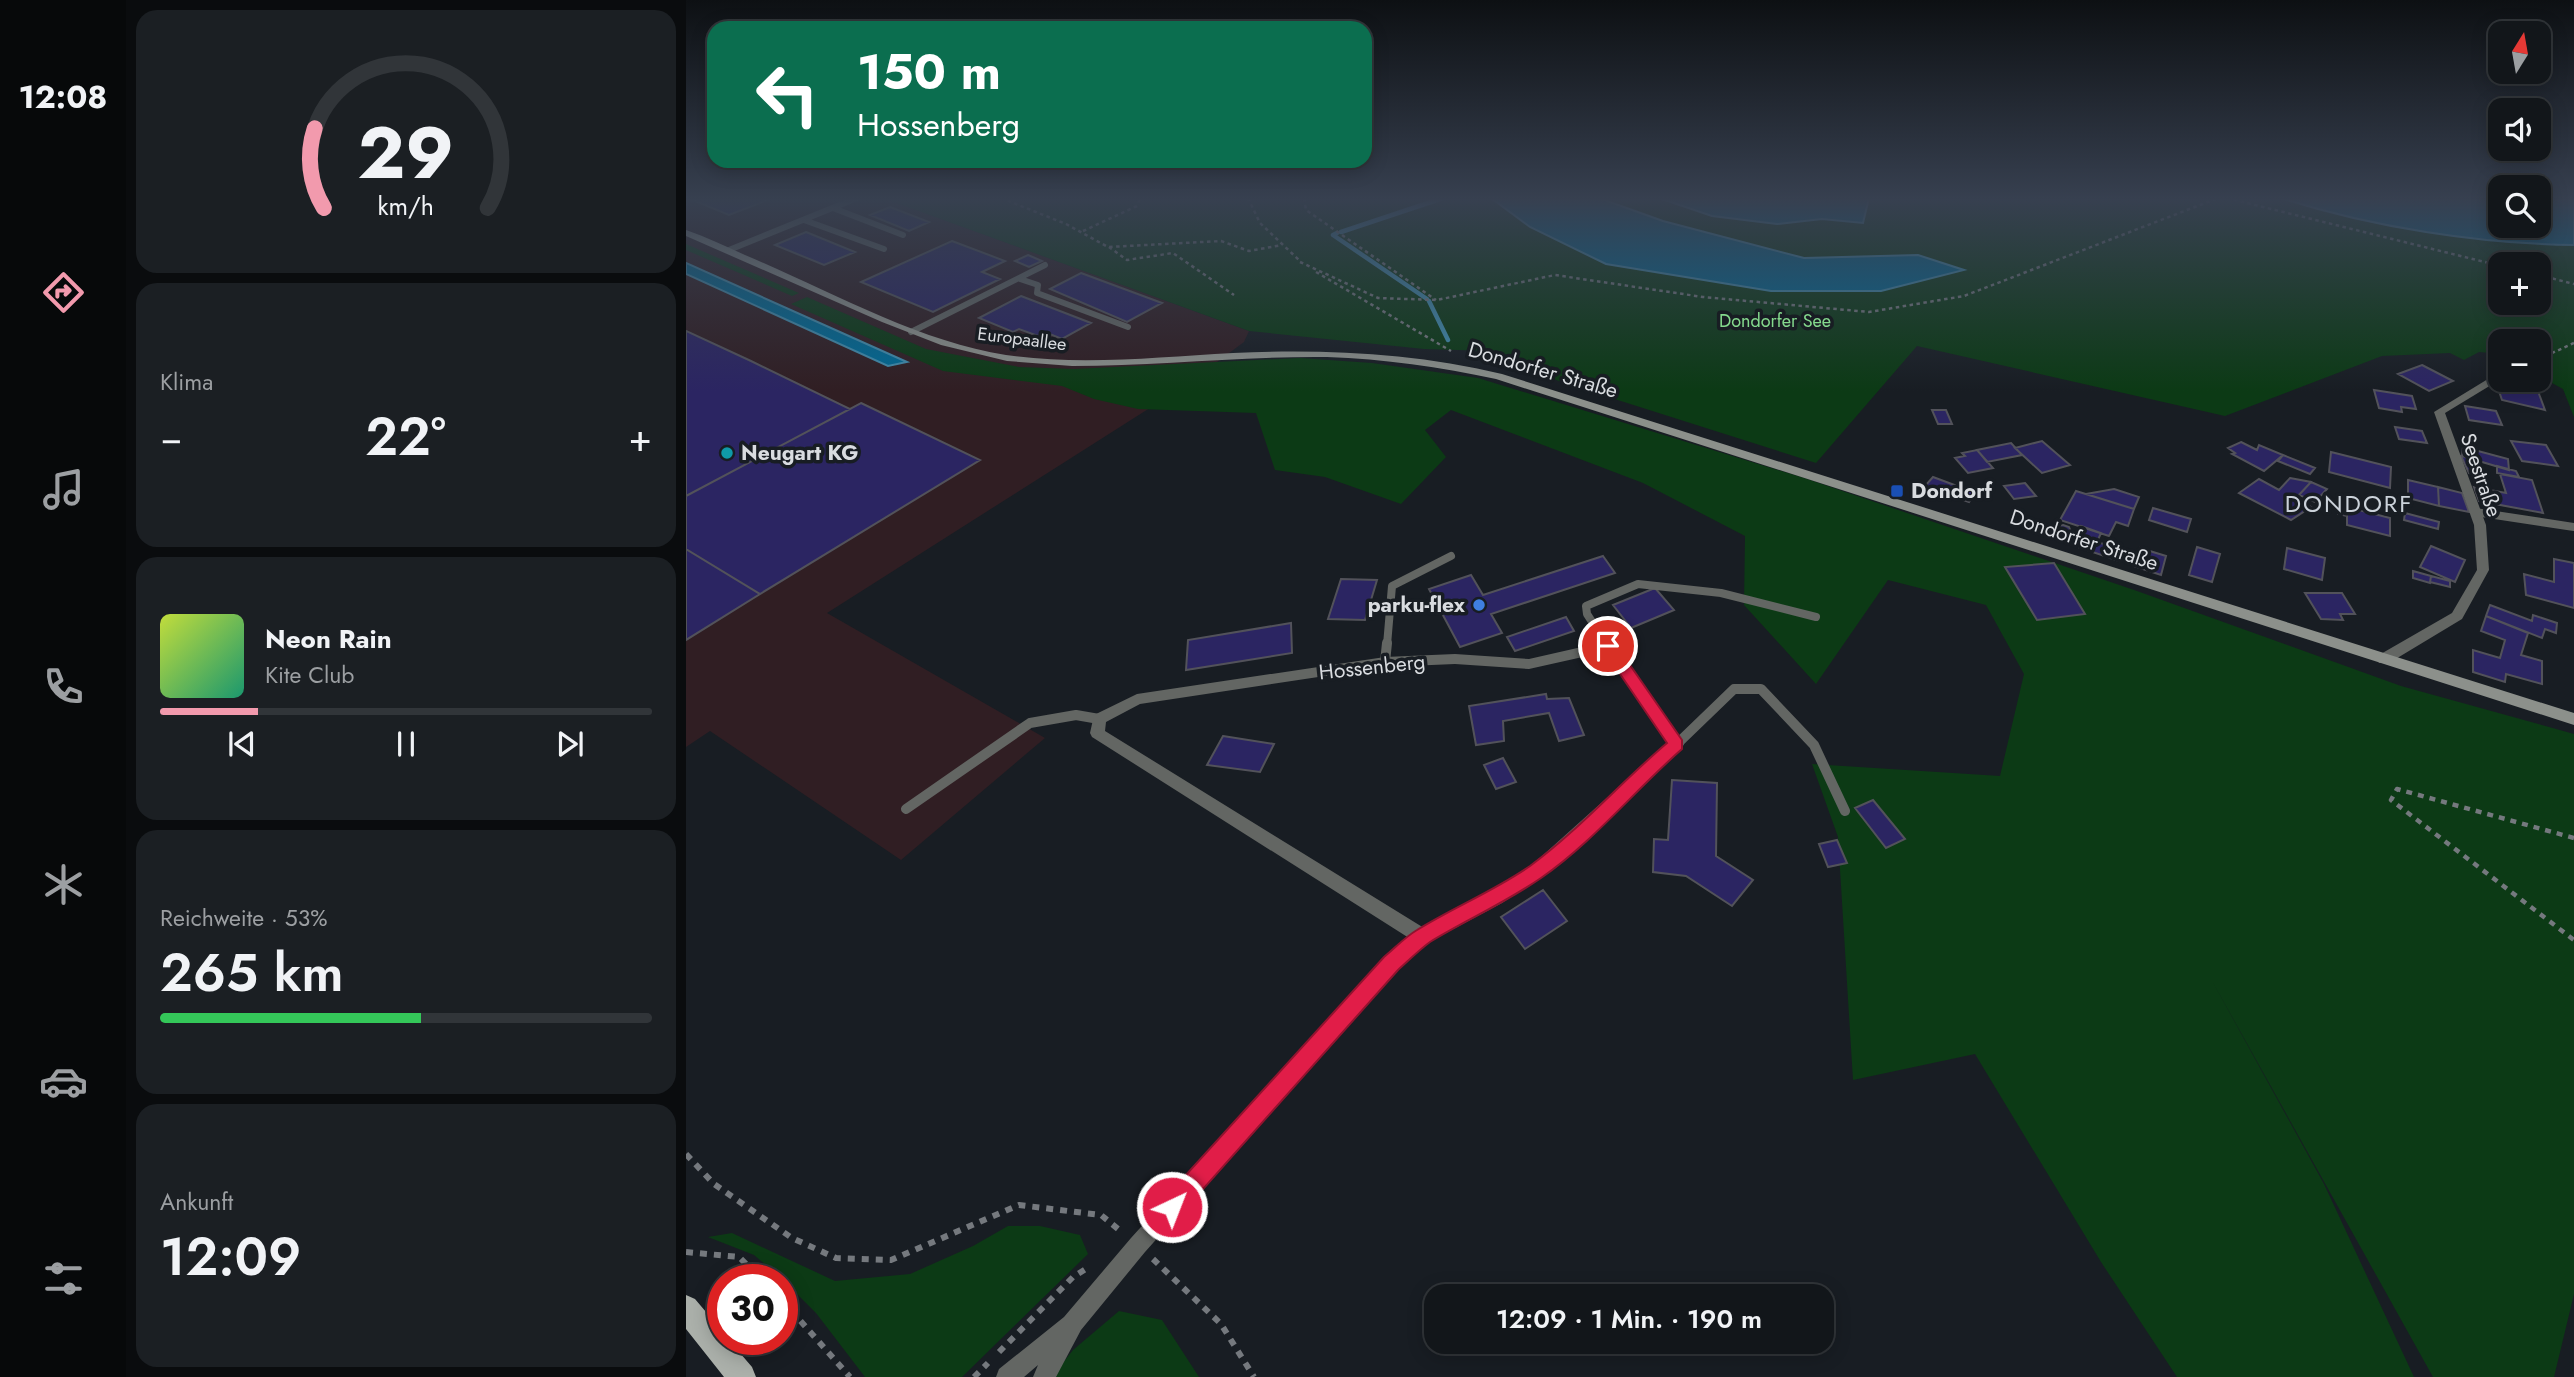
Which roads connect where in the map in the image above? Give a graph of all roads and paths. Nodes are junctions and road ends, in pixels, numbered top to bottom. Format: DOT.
graph roads {
  1 [pos="756,262"];
  2 [pos="1186,262"];
  3 [pos="1300,262"];
  4 [pos="1382,262"];
  5 [pos="2051,262"];
  6 [pos="1045,265"];
  7 [pos="2551,278"];
  8 [pos="1020,279"];
  9 [pos="2574,284"];
  10 [pos="1234,295"];
  11 [pos="1437,300"];
  12 [pos="1128,327"];
  13 [pos="911,332"];
  14 [pos="2574,343"];
  15 [pos="1452,352"];
  16 [pos="2551,354"];
  17 [pos="1377,356"];
  18 [pos="2488,382"];
  19 [pos="2475,512"];
  20 [pos="2574,527"];
  21 [pos="1451,556"];
  22 [pos="1816,617"];
  23 [pos="1608,646"];
  24 [pos="2384,659"];
  25 [pos="1385,662"];
  26 [pos="1099,719"];
  27 [pos="2574,719"];
  28 [pos="1676,744"];
  29 [pos="906,809"];
  30 [pos="1845,811"];
  31 [pos="2574,838"];
  32 [pos="1423,937"];
  33 [pos="2574,940"];
  34 [pos="686,1154"];
  35 [pos="1138,1245"];
  36 [pos="686,1252"];
  37 [pos="1102,1261"];
  38 [pos="747,1264"];
  39 [pos="686,1308"];
  40 [pos="798,1318"];
  41 [pos="1073,1322"];
  42 [pos="742,1377"];
  43 [pos="850,1377"];
  44 [pos="974,1377"];
  45 [pos="1006,1377"];
  46 [pos="1044,1377"];
  47 [pos="1254,1377"];
  1 -- 13 [label="main road, Europaallee"];
  2 -- 10 [label="path"];
  3 -- 11 [label="path"];
  3 -- 15 [label="path"];
  4 -- 11 [label="path"];
  5 -- 11 [label="path"];
  6 -- 8 [label="lane"];
  7 -- 9 [label="path"];
  8 -- 12 [label="lane"];
  8 -- 13 [label="lane"];
  13 -- 17 [label="main road, Europaallee"];
  14 -- 16 [label="path"];
  17 -- 24 [label="main road, Dondorfer Straße"];
  18 -- 19 [label="street, Seestraße"];
  19 -- 20 [label="lane"];
  19 -- 24 [label="street, Seestraße"];
  21 -- 25 [label="lane"];
  22 -- 23 [label="lane"];
  23 -- 25 [label="street, Hossenberg"];
  23 -- 28 [label="street"];
  24 -- 27 [label="main road, Dondorfer Straße"];
  25 -- 26 [label="street, Hossenberg"];
  26 -- 29 [label="lane"];
  26 -- 32 [label="street"];
  28 -- 30 [label="lane"];
  28 -- 32 [label="street"];
  31 -- 33 [label="path"];
  32 -- 35 [label="street"];
  34 -- 35 [label="path"];
  35 -- 41 [label="street"];
  35 -- 47 [label="path"];
  36 -- 38 [label="path"];
  37 -- 44 [label="path"];
  39 -- 42 [label="main road"];
  40 -- 43 [label="path"];
  41 -- 45 [label="street"];
  41 -- 46 [label="street"];
}
